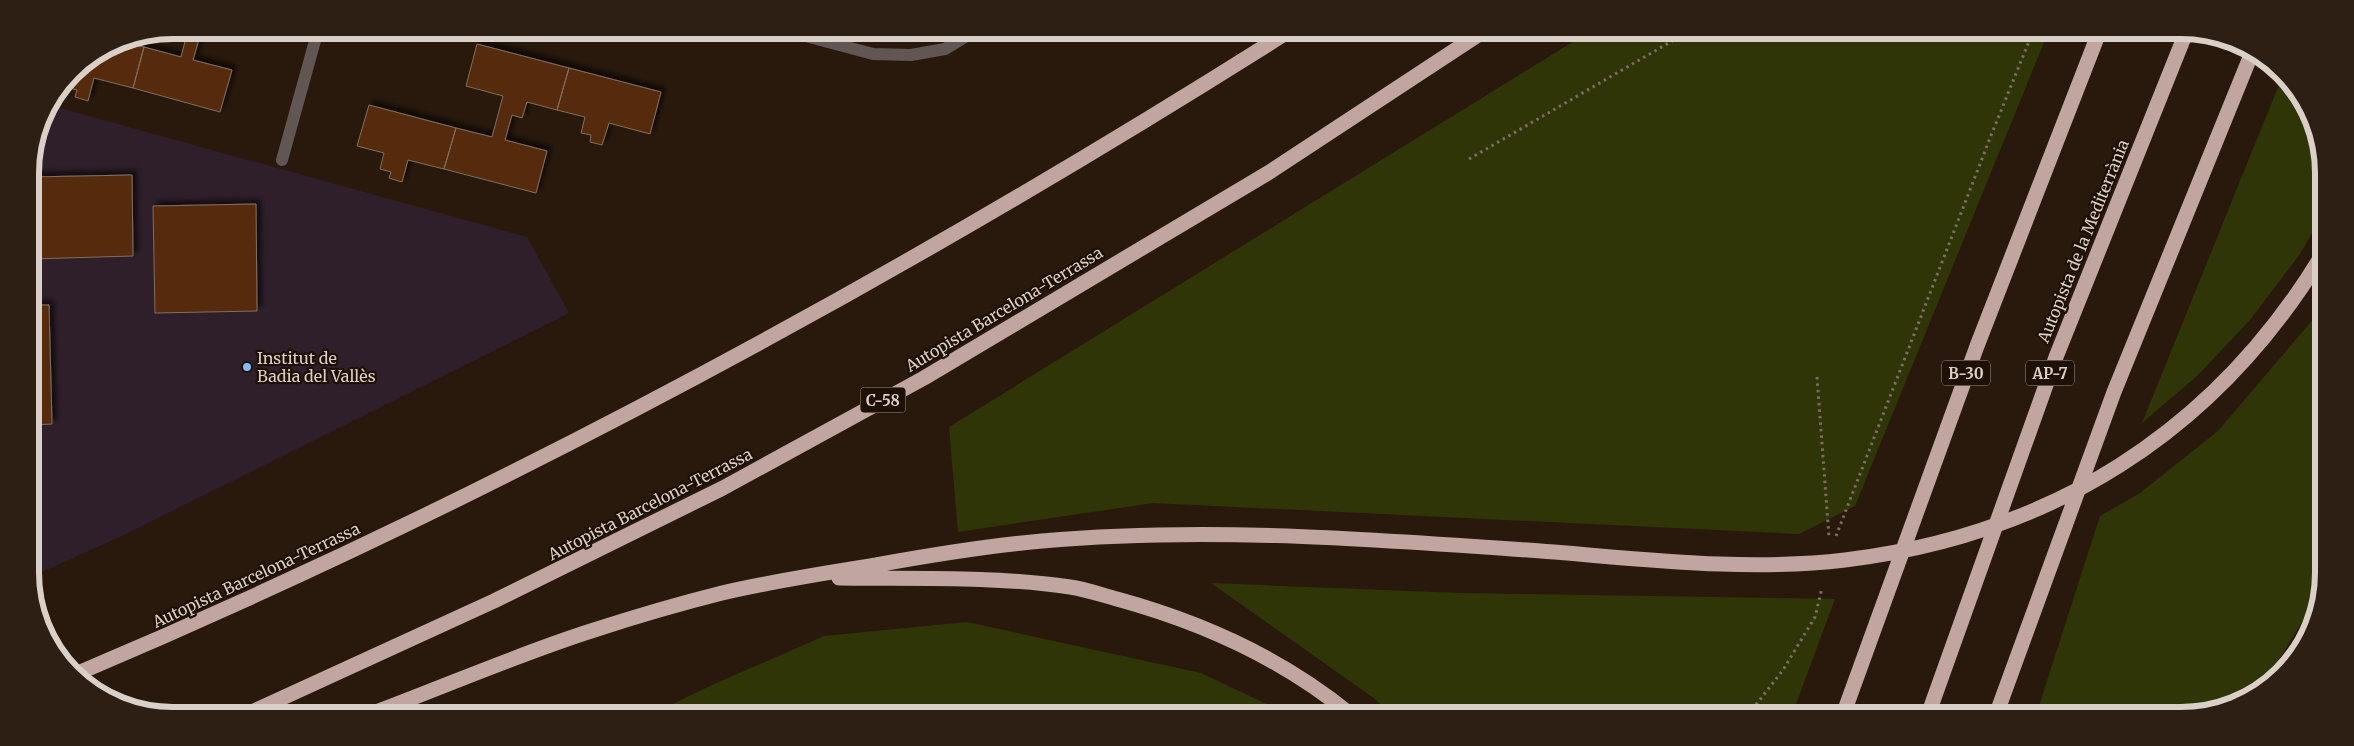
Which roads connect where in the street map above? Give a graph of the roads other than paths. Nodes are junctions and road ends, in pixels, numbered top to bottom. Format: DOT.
graph roads {
  1 [pos="316,39"];
  2 [pos="814,39"];
  3 [pos="961,39"];
  4 [pos="1276,39"];
  5 [pos="1472,39"];
  6 [pos="2096,39"];
  7 [pos="2183,39"];
  8 [pos="2250,58"];
  9 [pos="282,160"];
  10 [pos="2315,266"];
  11 [pos="802,577"];
  12 [pos="82,672"];
  13 [pos="263,707"];
  14 [pos="389,707"];
  15 [pos="1341,707"];
  16 [pos="1846,707"];
  17 [pos="1931,707"];
  18 [pos="1999,707"];
  1 -- 9 [label="street"];
  2 -- 3 [label="street"];
  4 -- 12 [label="highway, Autopista Barcelona-Terrassa"];
  5 -- 13 [label="highway, Autopista Barcelona-Terrassa / C-58"];
  6 -- 16 [label="highway, B-30"];
  7 -- 17 [label="highway, Autopista de la Mediterrània / AP-7"];
  8 -- 18 [label="highway"];
  10 -- 11 [label="highway"];
  11 -- 14 [label="highway"];
  11 -- 15 [label="highway"];
}
